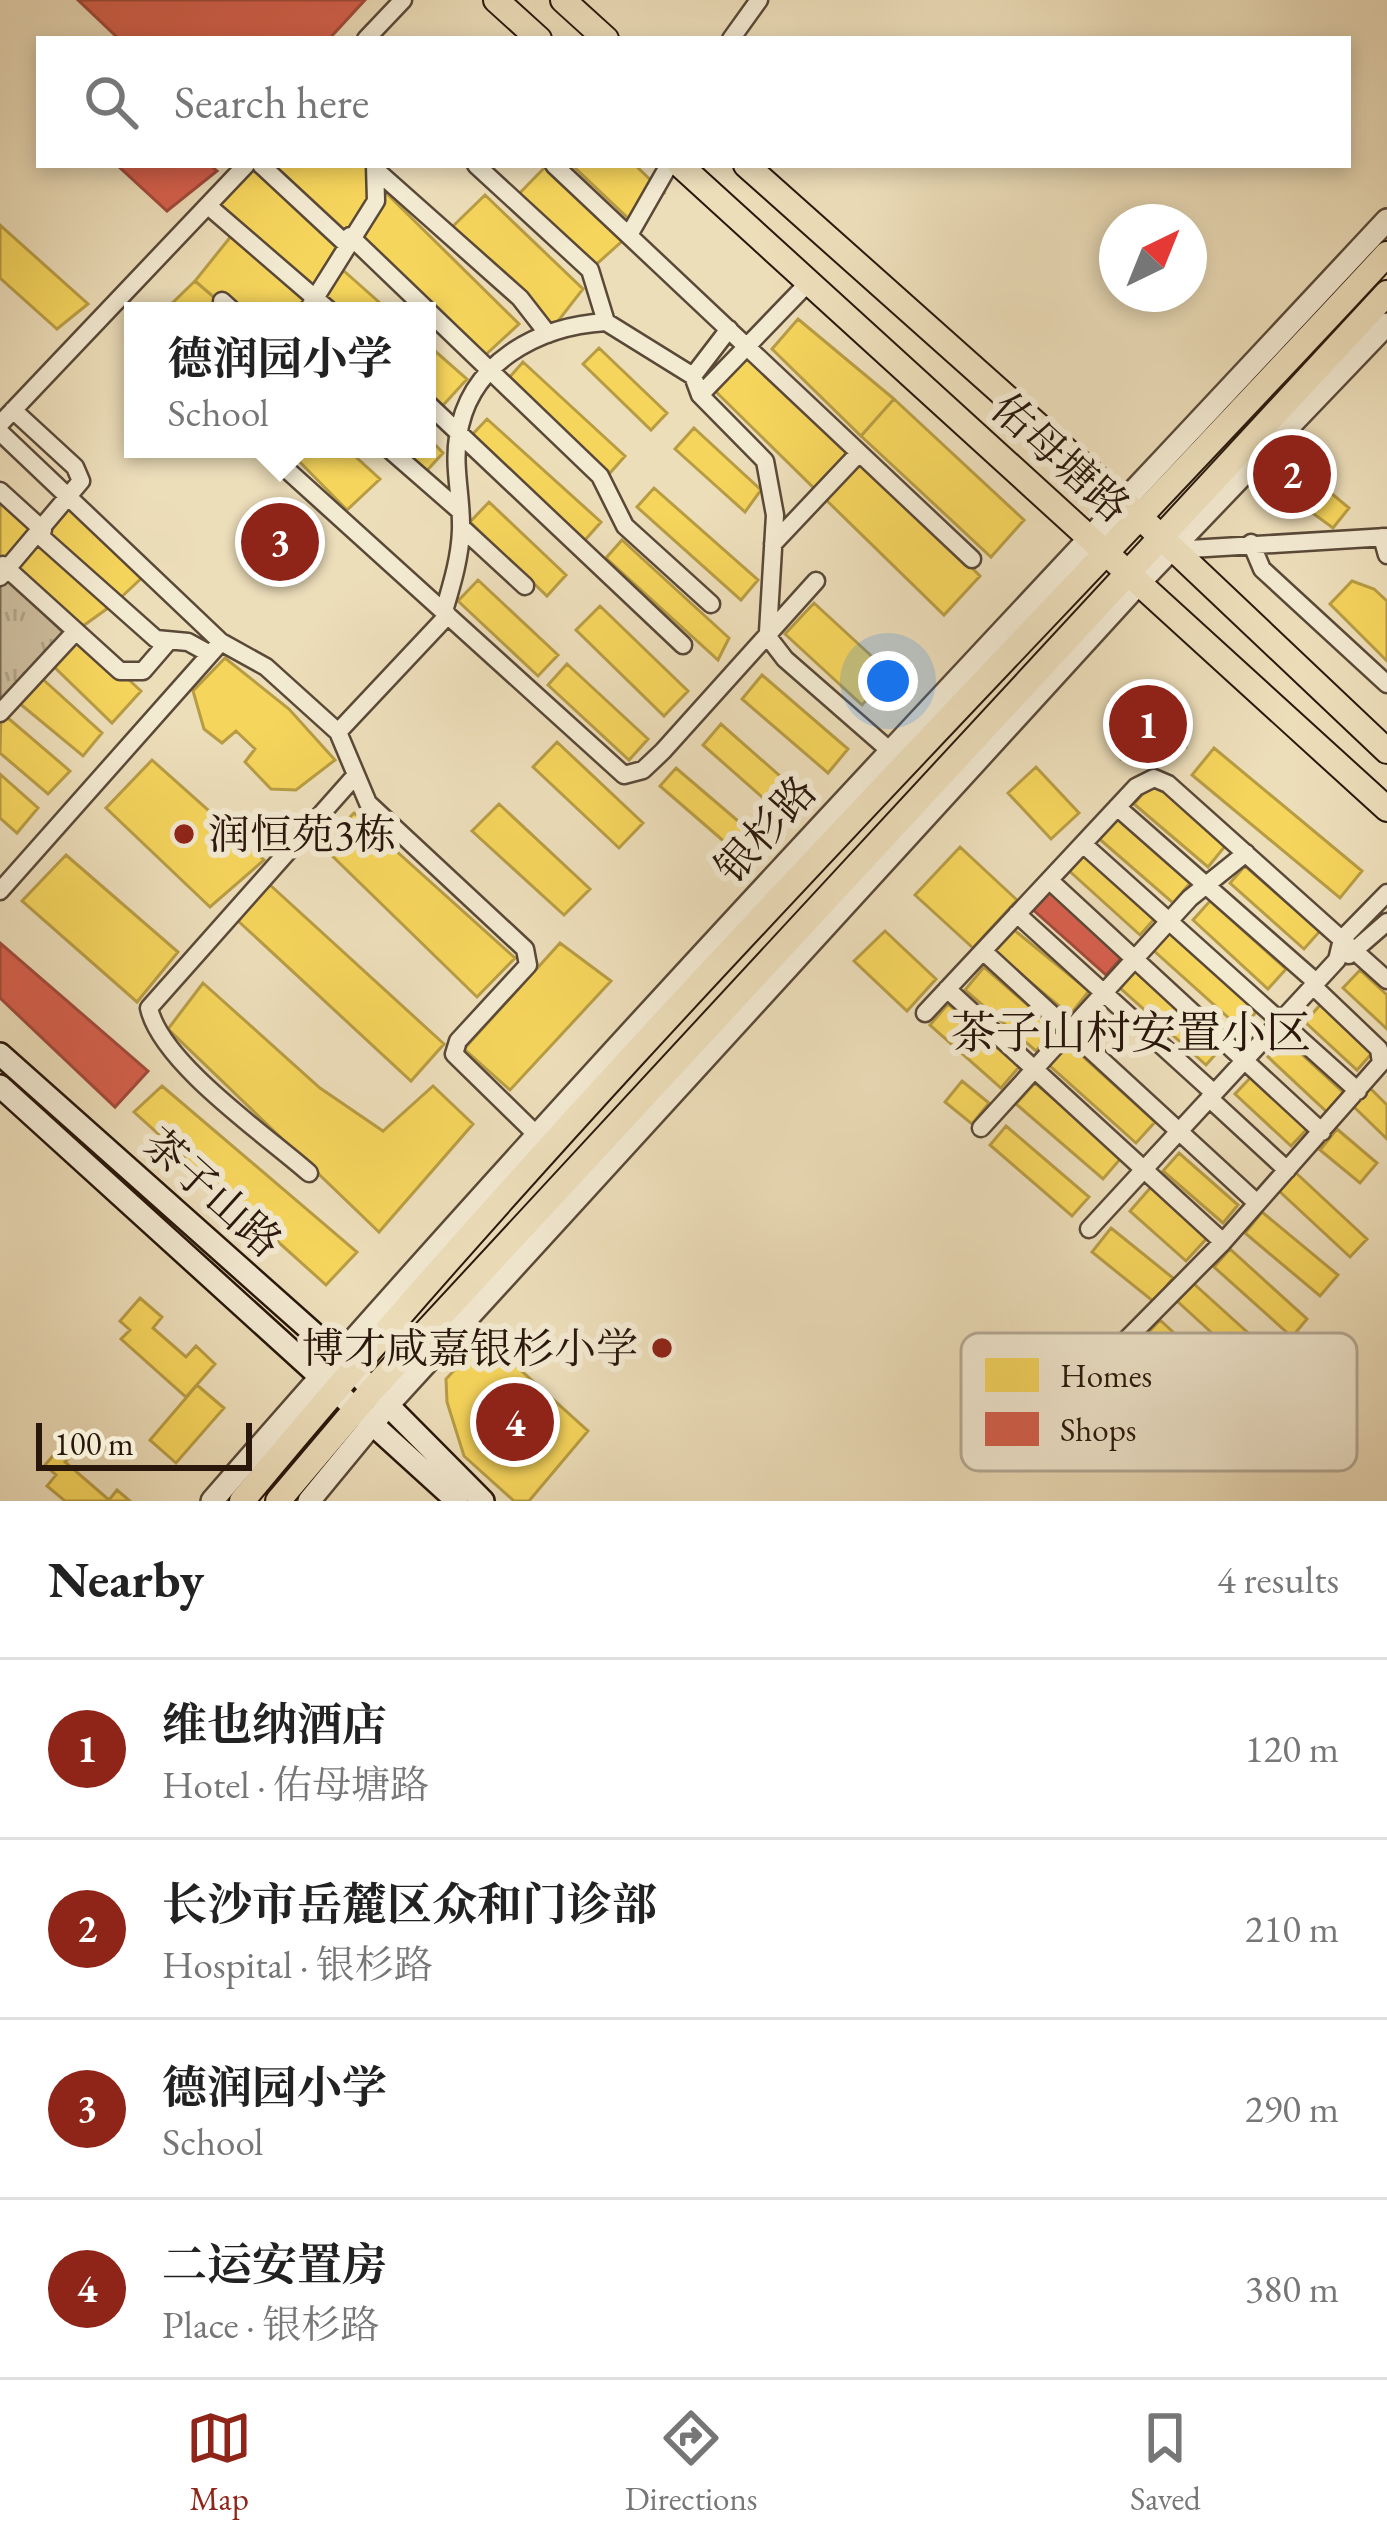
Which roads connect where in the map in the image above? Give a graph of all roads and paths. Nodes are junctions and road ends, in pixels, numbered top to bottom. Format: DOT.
graph roads {
  1 [pos="403,0"];
  2 [pos="496,0"];
  3 [pos="563,0"];
  4 [pos="759,0"];
  5 [pos="369,36"];
  6 [pos="536,36"];
  7 [pos="603,36"];
  8 [pos="733,36"];
  9 [pos="243,168"];
  10 [pos="265,168"];
  11 [pos="376,168"];
  12 [pos="377,168"];
  13 [pos="479,168"];
  14 [pos="557,168"];
  15 [pos="667,168"];
  16 [pos="683,168"];
  17 [pos="749,168"];
  18 [pos="213,210"];
  19 [pos="1387,220"];
  20 [pos="629,235"];
  21 [pos="348,239"];
  22 [pos="1387,254"];
  23 [pos="809,282"];
  24 [pos="1387,292"];
  25 [pos="309,302"];
  26 [pos="311,302"];
  27 [pos="416,302"];
  28 [pos="436,320"];
  29 [pos="606,322"];
  30 [pos="1387,324"];
  31 [pos="729,329"];
  32 [pos="548,334"];
  33 [pos="747,345"];
  34 [pos="490,370"];
  35 [pos="693,376"];
  36 [pos="700,395"];
  37 [pos="436,411"];
  38 [pos="4,422"];
  39 [pos="458,432"];
  40 [pos="859,453"];
  41 [pos="273,458"];
  42 [pos="398,458"];
  43 [pos="0,491"];
  44 [pos="72,498"];
  45 [pos="460,519"];
  46 [pos="1154,531"];
  47 [pos="41,533"];
  48 [pos="1250,543"];
  49 [pos="1385,543"];
  50 [pos="772,545"];
  51 [pos="972,559"];
  52 [pos="1117,561"];
  53 [pos="3,569"];
  54 [pos="816,581"];
  55 [pos="525,586"];
  56 [pos="710,604"];
  57 [pos="446,613"];
  58 [pos="76,631"];
  59 [pos="768,634"];
  60 [pos="168,642"];
  61 [pos="683,645"];
  62 [pos="216,648"];
  63 [pos="1387,684"];
  64 [pos="0,712"];
  65 [pos="338,731"];
  66 [pos="1382,736"];
  67 [pos="897,757"];
  68 [pos="355,776"];
  69 [pos="1117,807"];
  70 [pos="1387,809"];
  71 [pos="1083,844"];
  72 [pos="1246,853"];
  73 [pos="1049,880"];
  74 [pos="1204,884"];
  75 [pos="0,891"];
  76 [pos="1387,893"];
  77 [pos="1017,914"];
  78 [pos="1171,919"];
  79 [pos="1387,922"];
  80 [pos="1342,939"];
  81 [pos="983,951"];
  82 [pos="1357,953"];
  83 [pos="1135,958"];
  84 [pos="1336,959"];
  85 [pos="1387,980"];
  86 [pos="1315,984"];
  87 [pos="947,989"];
  88 [pos="1104,993"];
  89 [pos="925,1013"];
  90 [pos="1281,1020"];
  91 [pos="1070,1030"];
  92 [pos="0,1054"];
  93 [pos="1245,1059"];
  94 [pos="1035,1068"];
  95 [pos="0,1086"];
  96 [pos="1358,1091"];
  97 [pos="1212,1096"];
  98 [pos="980,1128"];
  99 [pos="1178,1131"];
  100 [pos="1322,1132"];
  101 [pos="545,1142"];
  102 [pos="1143,1170"];
  103 [pos="1287,1170"];
  104 [pos="309,1173"];
  105 [pos="1257,1204"];
  106 [pos="1089,1229"];
  107 [pos="1223,1242"];
  108 [pos="1133,1333"];
  109 [pos="335,1372"];
  110 [pos="372,1407"];
  111 [pos="212,1501"];
  112 [pos="242,1501"];
  113 [pos="278,1501"];
  114 [pos="309,1501"];
  115 [pos="457,1501"];
  116 [pos="483,1501"];
  1 -- 5 [label="street"];
  2 -- 6 [label="main road"];
  3 -- 7 [label="main road"];
  4 -- 8 [label="street"];
  9 -- 38 [label="street"];
  10 -- 21 [label="street"];
  11 -- 21 [label="street"];
  12 -- 32 [label="street"];
  13 -- 29 [label="street"];
  14 -- 20 [label="street"];
  15 -- 20 [label="street"];
  16 -- 23 [label="main road, 佑母塘路"];
  17 -- 46 [label="main road, 佑母塘路"];
  18 -- 25 [label="street"];
  19 -- 46 [label="main road, 银杉路"];
  20 -- 31 [label="street"];
  21 -- 26 [label="street"];
  21 -- 27 [label="street"];
  22 -- 46 [label="main road, 银杉路"];
  23 -- 33 [label="street"];
  23 -- 52 [label="main road, 佑母塘路"];
  24 -- 46 [label="main road, 银杉路"];
  28 -- 34 [label="street"];
  29 -- 32 [label="street"];
  29 -- 35 [label="street"];
  30 -- 46 [label="main road, 银杉路"];
  31 -- 33 [label="street"];
  31 -- 35 [label="street"];
  32 -- 34 [label="street"];
  33 -- 36 [label="street"];
  33 -- 40 [label="street"];
  34 -- 39 [label="street"];
  34 -- 56 [label="street"];
  35 -- 36 [label="street"];
  36 -- 50 [label="street"];
  37 -- 39 [label="street"];
  38 -- 44 [label="street"];
  39 -- 45 [label="street"];
  39 -- 61 [label="street"];
  40 -- 50 [label="street"];
  40 -- 51 [label="street"];
  41 -- 57 [label="street"];
  42 -- 45 [label="street"];
  43 -- 47 [label="street"];
  44 -- 47 [label="street"];
  44 -- 62 [label="street"];
  45 -- 55 [label="street"];
  45 -- 57 [label="street"];
  46 -- 48 [label="street"];
  46 -- 52 [label="main road, 银杉路"];
  46 -- 52 [label="main road, 银杉路"];
  46 -- 66 [label="main road, 佑母塘路"];
  47 -- 53 [label="street"];
  47 -- 60 [label="street"];
  48 -- 49 [label="street"];
  48 -- 63 [label="street"];
  50 -- 59 [label="street"];
  52 -- 67 [label="main road, 银杉路"];
  52 -- 70 [label="main road, 佑母塘路"];
  52 -- 110 [label="main road, 银杉路"];
  53 -- 58 [label="street"];
  54 -- 59 [label="street"];
  57 -- 59 [label="street"];
  57 -- 65 [label="street"];
  58 -- 60 [label="street"];
  58 -- 64 [label="street"];
  59 -- 67 [label="street"];
  60 -- 62 [label="street"];
  62 -- 65 [label="street"];
  62 -- 75 [label="street"];
  65 -- 68 [label="street"];
  67 -- 101 [label="main road, 银杉路"];
  68 -- 101 [label="street"];
  68 -- 104 [label="street"];
  69 -- 71 [label="street"];
  69 -- 72 [label="street"];
  69 -- 74 [label="street"];
  71 -- 73 [label="street"];
  71 -- 78 [label="street"];
  72 -- 74 [label="street"];
  72 -- 80 [label="street"];
  73 -- 77 [label="street"];
  73 -- 83 [label="street"];
  74 -- 78 [label="street"];
  74 -- 86 [label="street"];
  76 -- 80 [label="street"];
  77 -- 81 [label="street"];
  77 -- 88 [label="street"];
  78 -- 83 [label="street"];
  78 -- 90 [label="street"];
  79 -- 82 [label="street"];
  80 -- 82 [label="street"];
  80 -- 84 [label="street"];
  81 -- 87 [label="street"];
  81 -- 91 [label="street"];
  82 -- 84 [label="street"];
  82 -- 85 [label="street"];
  83 -- 88 [label="street"];
  83 -- 93 [label="street"];
  84 -- 86 [label="street"];
  86 -- 90 [label="street"];
  86 -- 96 [label="street"];
  87 -- 89 [label="street"];
  87 -- 94 [label="street"];
  88 -- 91 [label="street"];
  88 -- 97 [label="street"];
  90 -- 93 [label="street"];
  90 -- 96 [label="street"];
  91 -- 94 [label="street"];
  91 -- 99 [label="street"];
  92 -- 109 [label="main road, 茶子山路"];
  93 -- 97 [label="street"];
  93 -- 100 [label="street"];
  94 -- 98 [label="street"];
  94 -- 102 [label="street"];
  95 -- 109 [label="main road, 茶子山路"];
  96 -- 100 [label="street"];
  97 -- 99 [label="street"];
  97 -- 103 [label="street"];
  99 -- 102 [label="street"];
  99 -- 105 [label="street"];
  100 -- 103 [label="street"];
  101 -- 109 [label="main road, 银杉路"];
  102 -- 106 [label="street"];
  102 -- 107 [label="street"];
  103 -- 105 [label="street"];
  105 -- 107 [label="street"];
  107 -- 108 [label="street"];
  109 -- 110 [label="main road, 茶子山路"];
  109 -- 111 [label="main road, 银杉路"];
  109 -- 112 [label="main road, 银杉路"];
  110 -- 113 [label="main road, 银杉路"];
  110 -- 114 [label="main road, 银杉路"];
  110 -- 115 [label="main road"];
  110 -- 116 [label="main road"];
}
